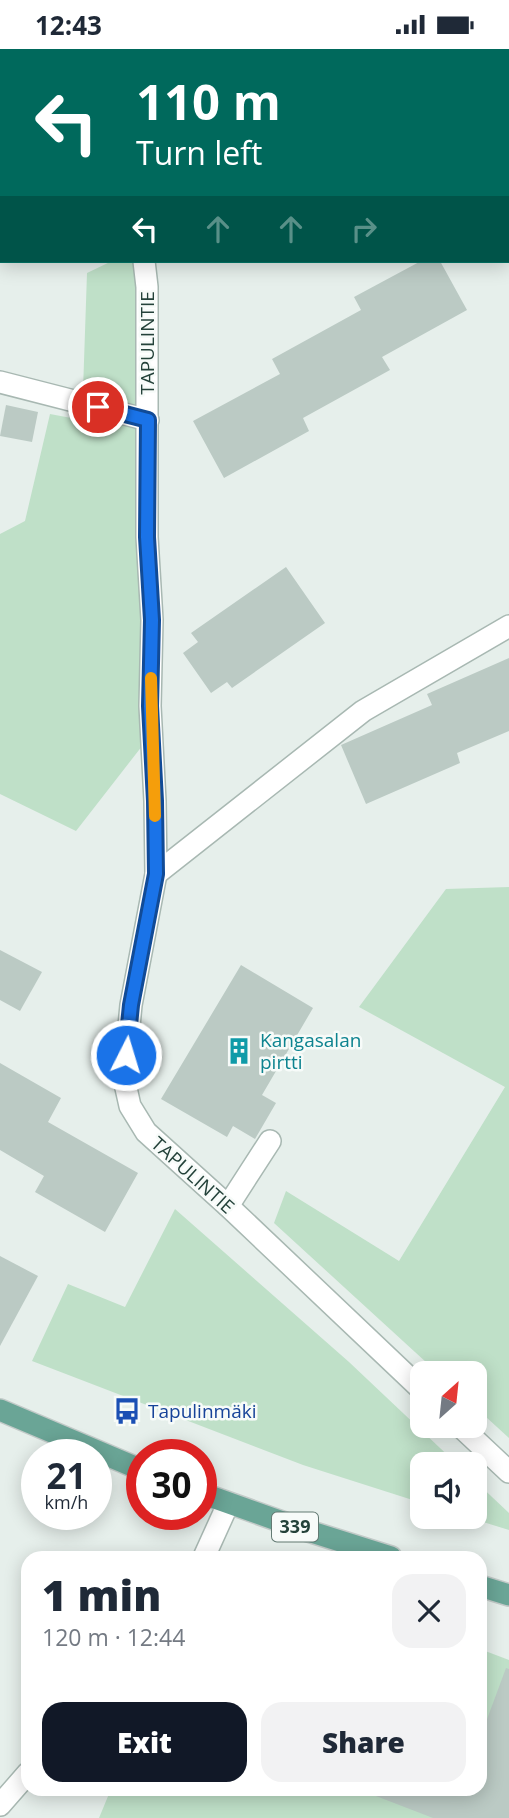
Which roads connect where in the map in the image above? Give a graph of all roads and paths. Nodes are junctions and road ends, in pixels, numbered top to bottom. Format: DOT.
graph roads {
  1 [pos="144,263"];
  2 [pos="0,382"];
  3 [pos="148,420"];
  4 [pos="509,626"];
  5 [pos="156,874"];
  6 [pos="270,1141"];
  7 [pos="228,1206"];
  8 [pos="410,1379"];
  9 [pos="0,1410"];
  10 [pos="474,1439"];
  11 [pos="126,1463"];
  12 [pos="509,1472"];
  13 [pos="217,1500"];
  14 [pos="228,1504"];
  15 [pos="207,1551"];
  16 [pos="373,1551"];
  17 [pos="487,1588"];
  18 [pos="509,1595"];
  19 [pos="21,1781"];
  20 [pos="0,1805"];
  1 -- 3 [label="street, TAPULINTIE"];
  2 -- 3 [label="street"];
  3 -- 5 [label="street, TAPULINTIE"];
  4 -- 5 [label="street"];
  5 -- 7 [label="street, TAPULINTIE"];
  6 -- 7 [label="street"];
  7 -- 8 [label="street, TAPULINTIE"];
  9 -- 11 [label="main road"];
  10 -- 12 [label="street"];
  13 -- 14 [label="main road, 339"];
  14 -- 15 [label="street"];
  14 -- 16 [label="main road, 339"];
  17 -- 18 [label="main road"];
  19 -- 20 [label="street"];
}
